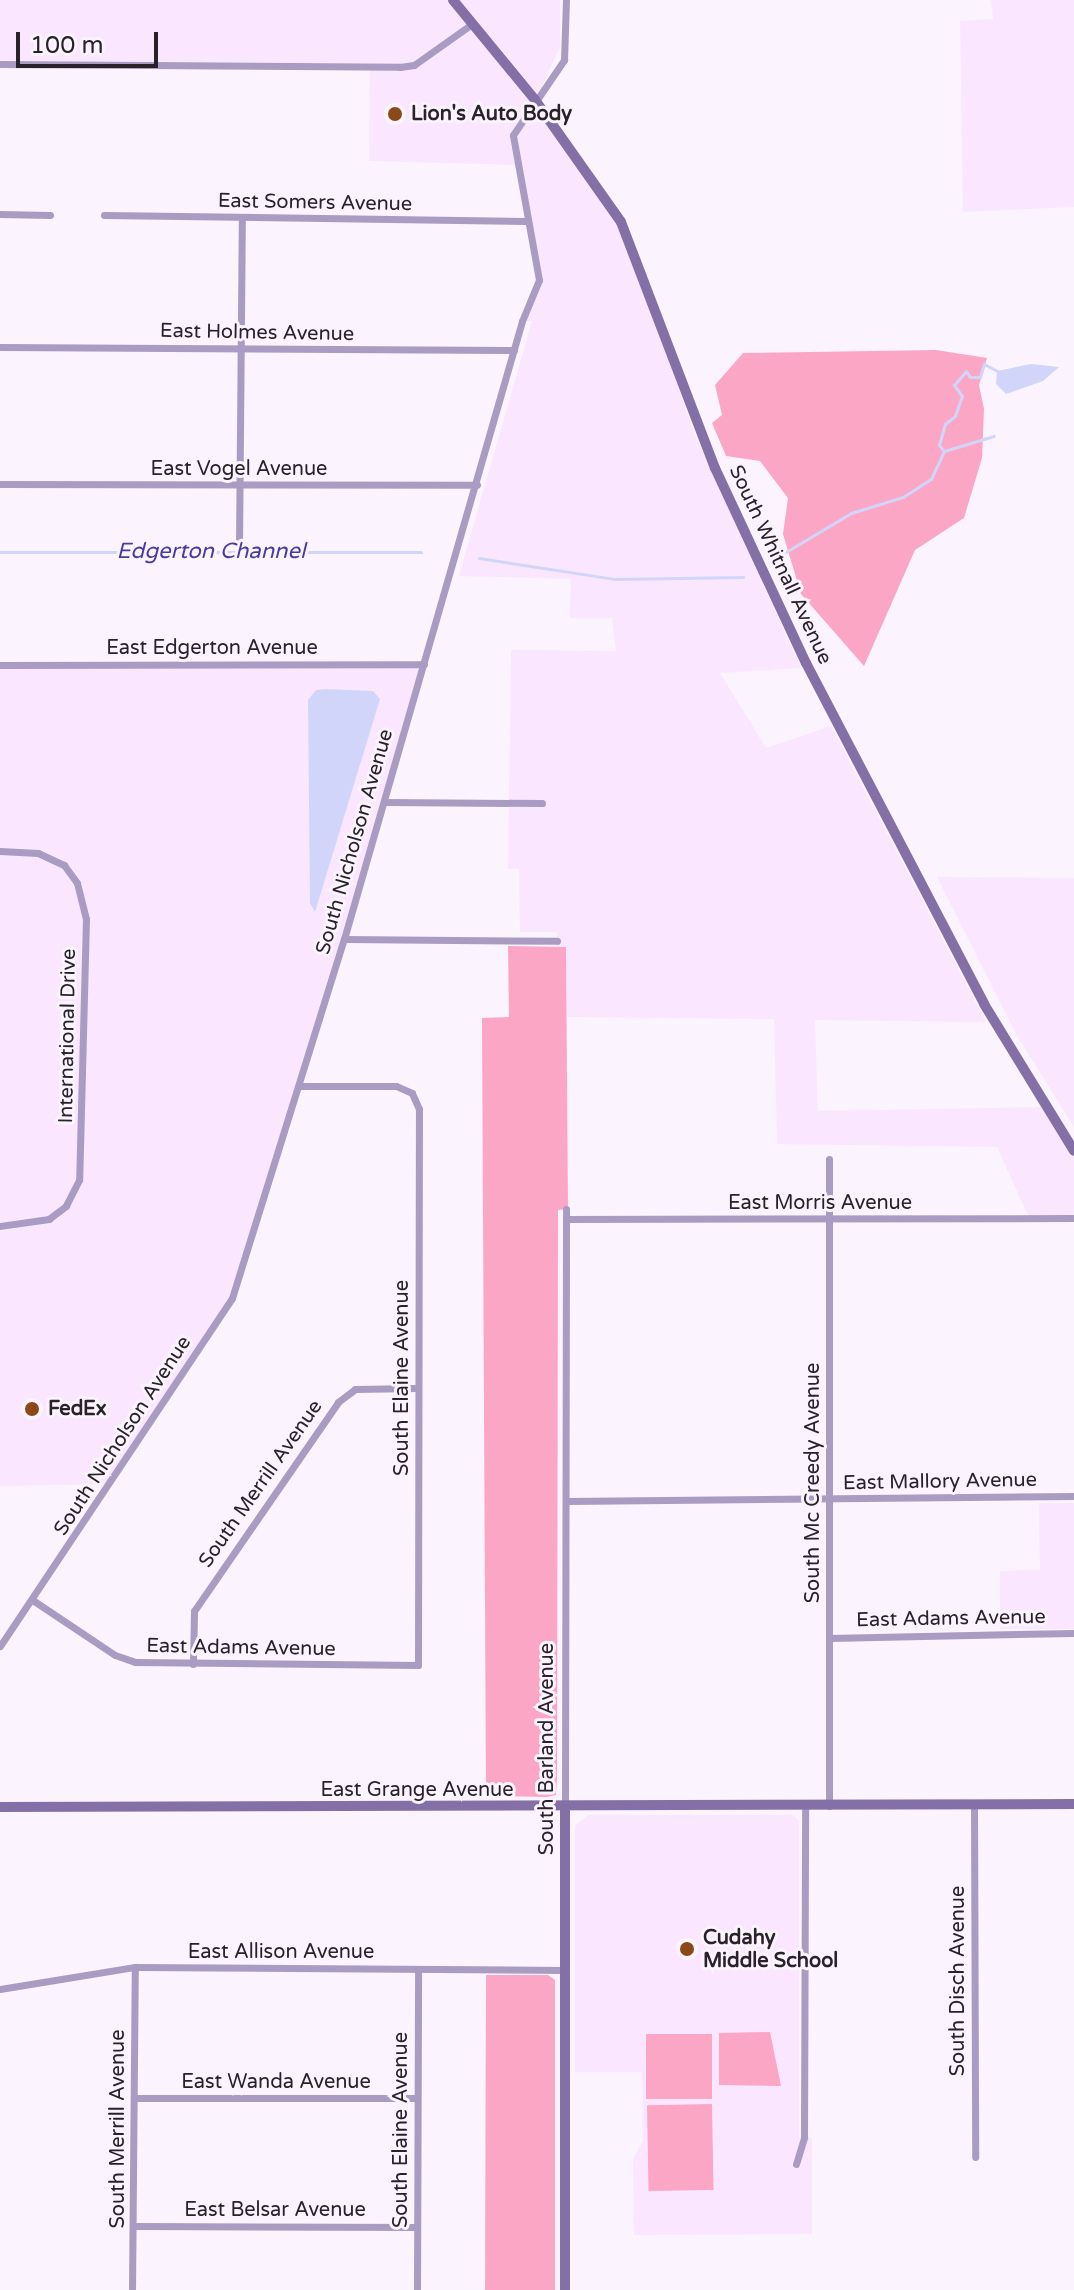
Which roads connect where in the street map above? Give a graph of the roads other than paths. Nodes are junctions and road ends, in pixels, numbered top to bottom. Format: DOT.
graph roads {
  1 [pos="453,0"];
  2 [pos="566,0"];
  3 [pos="473,23"];
  4 [pos="0,64"];
  5 [pos="535,100"];
  6 [pos="0,214"];
  7 [pos="50,215"];
  8 [pos="104,215"];
  9 [pos="242,219"];
  10 [pos="526,221"];
  11 [pos="0,347"];
  12 [pos="241,348"];
  13 [pos="514,350"];
  14 [pos="0,484"];
  15 [pos="239,485"];
  16 [pos="477,485"];
  17 [pos="239,546"];
  18 [pos="424,664"];
  19 [pos="0,665"];
  20 [pos="384,802"];
  21 [pos="542,803"];
  22 [pos="0,851"];
  23 [pos="344,939"];
  24 [pos="557,941"];
  25 [pos="300,1086"];
  26 [pos="1074,1151"];
  27 [pos="829,1159"];
  28 [pos="566,1209"];
  29 [pos="1074,1218"];
  30 [pos="566,1219"];
  31 [pos="829,1220"];
  32 [pos="0,1226"];
  33 [pos="417,1388"];
  34 [pos="1074,1496"];
  35 [pos="829,1499"];
  36 [pos="567,1501"];
  37 [pos="34,1601"];
  38 [pos="1074,1633"];
  39 [pos="829,1638"];
  40 [pos="0,1646"];
  41 [pos="193,1664"];
  42 [pos="418,1665"];
  43 [pos="1074,1804"];
  44 [pos="974,1805"];
  45 [pos="805,1806"];
  46 [pos="829,1806"];
  47 [pos="0,1807"];
  48 [pos="565,1809"];
  49 [pos="135,1967"];
  50 [pos="418,1970"];
  51 [pos="564,1970"];
  52 [pos="0,1989"];
  53 [pos="135,2098"];
  54 [pos="417,2098"];
  55 [pos="975,2157"];
  56 [pos="796,2164"];
  57 [pos="133,2226"];
  58 [pos="417,2227"];
  59 [pos="132,2290"];
  60 [pos="417,2290"];
  61 [pos="565,2290"];
  1 -- 3 [label="street, South Whitnall Avenue"];
  2 -- 5 [label="street, South Nicholson Avenue"];
  3 -- 4 [label="street"];
  3 -- 5 [label="street, South Whitnall Avenue"];
  5 -- 10 [label="street, South Nicholson Avenue"];
  5 -- 26 [label="street, South Whitnall Avenue"];
  6 -- 7 [label="street"];
  8 -- 9 [label="street, East Somers Avenue"];
  9 -- 10 [label="street, East Somers Avenue"];
  9 -- 12 [label="street"];
  10 -- 13 [label="street, South Nicholson Avenue"];
  11 -- 12 [label="street, East Holmes Avenue"];
  12 -- 13 [label="street, East Holmes Avenue"];
  12 -- 15 [label="street"];
  13 -- 16 [label="street, South Nicholson Avenue"];
  14 -- 15 [label="street, East Vogel Avenue"];
  15 -- 16 [label="street, East Vogel Avenue"];
  15 -- 17 [label="street"];
  16 -- 18 [label="street, South Nicholson Avenue"];
  18 -- 19 [label="street, East Edgerton Avenue"];
  18 -- 20 [label="street, South Nicholson Avenue"];
  20 -- 21 [label="street"];
  20 -- 23 [label="street, South Nicholson Avenue"];
  22 -- 32 [label="street, International Drive"];
  23 -- 24 [label="street"];
  23 -- 25 [label="street, South Nicholson Avenue"];
  25 -- 33 [label="street, South Elaine Avenue"];
  25 -- 37 [label="street, South Nicholson Avenue"];
  27 -- 31 [label="street, South Mc Creedy Avenue"];
  28 -- 30 [label="street, South Barland Avenue"];
  29 -- 31 [label="street, East Morris Avenue"];
  30 -- 31 [label="street, East Morris Avenue"];
  30 -- 36 [label="street, South Barland Avenue"];
  31 -- 35 [label="street, South Mc Creedy Avenue"];
  33 -- 41 [label="street, South Merrill Avenue"];
  33 -- 42 [label="street, South Elaine Avenue"];
  34 -- 35 [label="street, East Mallory Avenue"];
  35 -- 36 [label="street, East Mallory Avenue"];
  35 -- 39 [label="street, South Mc Creedy Avenue"];
  36 -- 48 [label="street, South Barland Avenue"];
  37 -- 40 [label="street, South Nicholson Avenue"];
  37 -- 41 [label="street, East Adams Avenue"];
  38 -- 39 [label="street, East Adams Avenue"];
  39 -- 46 [label="street, South Mc Creedy Avenue"];
  41 -- 42 [label="street, East Adams Avenue"];
  43 -- 44 [label="street, East Grange Avenue"];
  44 -- 46 [label="street, East Grange Avenue"];
  44 -- 55 [label="street, South Disch Avenue"];
  45 -- 46 [label="street, East Grange Avenue"];
  45 -- 48 [label="street, East Grange Avenue"];
  45 -- 56 [label="street"];
  47 -- 48 [label="street, East Grange Avenue"];
  48 -- 51 [label="street, South Barland Avenue"];
  49 -- 50 [label="street, East Allison Avenue"];
  49 -- 52 [label="street, East Allison Avenue"];
  49 -- 53 [label="street, South Merrill Avenue"];
  50 -- 51 [label="street, East Allison Avenue"];
  50 -- 54 [label="street, South Elaine Avenue"];
  51 -- 61 [label="street, South Barland Avenue"];
  53 -- 54 [label="street, East Wanda Avenue"];
  53 -- 57 [label="street, South Merrill Avenue"];
  54 -- 58 [label="street, South Elaine Avenue"];
  57 -- 58 [label="street, East Belsar Avenue"];
  57 -- 59 [label="street, South Merrill Avenue"];
  58 -- 60 [label="street, South Elaine Avenue"];
}
